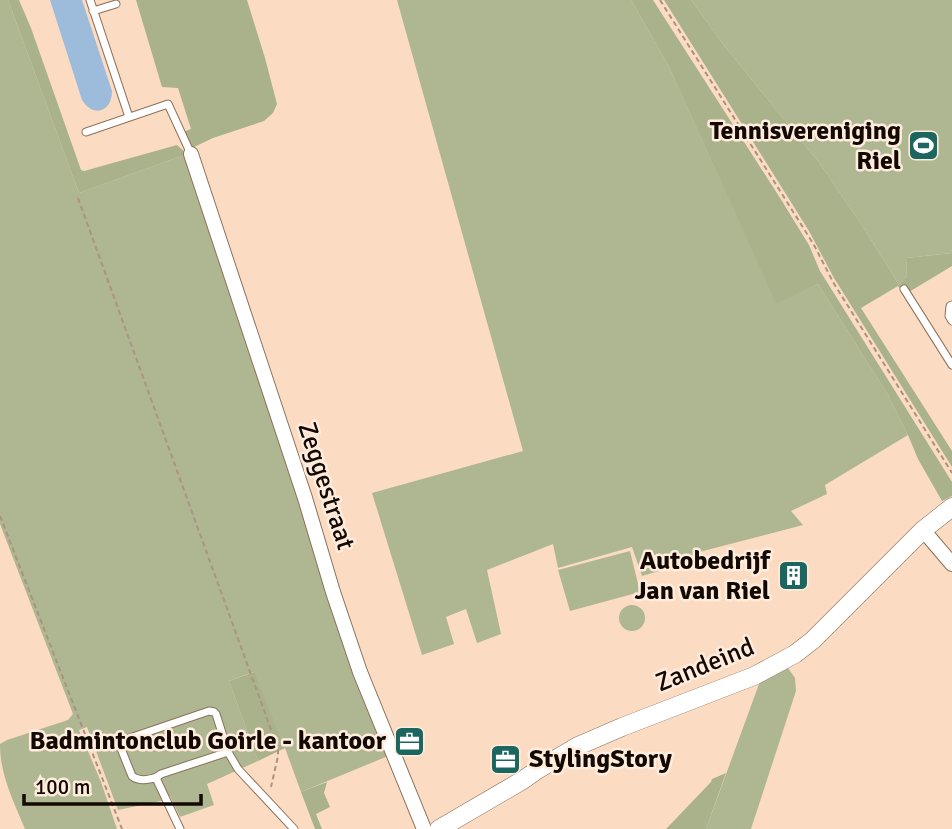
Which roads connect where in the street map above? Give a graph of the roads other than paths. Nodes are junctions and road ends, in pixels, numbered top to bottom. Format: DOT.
graph roads {
  1 [pos="90,0"];
  2 [pos="116,5"];
  3 [pos="93,11"];
  4 [pos="130,117"];
  5 [pos="86,132"];
  6 [pos="191,154"];
  7 [pos="904,289"];
  8 [pos="952,305"];
  9 [pos="952,321"];
  10 [pos="952,365"];
  11 [pos="952,507"];
  12 [pos="923,530"];
  13 [pos="952,564"];
  14 [pos="228,752"];
  15 [pos="156,778"];
  16 [pos="180,829"];
  17 [pos="294,829"];
  18 [pos="424,829"];
  19 [pos="439,829"];
  1 -- 3 [label="lane"];
  2 -- 3 [label="lane"];
  3 -- 4 [label="lane"];
  4 -- 5 [label="lane"];
  4 -- 6 [label="lane"];
  6 -- 18 [label="street, Zeggestraat"];
  7 -- 10 [label="lane"];
  8 -- 9 [label="lane"];
  11 -- 12 [label="street, Zandeind"];
  12 -- 13 [label="street"];
  12 -- 19 [label="street, Zandeind"];
  14 -- 15 [label="lane"];
  14 -- 15 [label="lane"];
  14 -- 17 [label="lane"];
  15 -- 16 [label="lane"];
}
